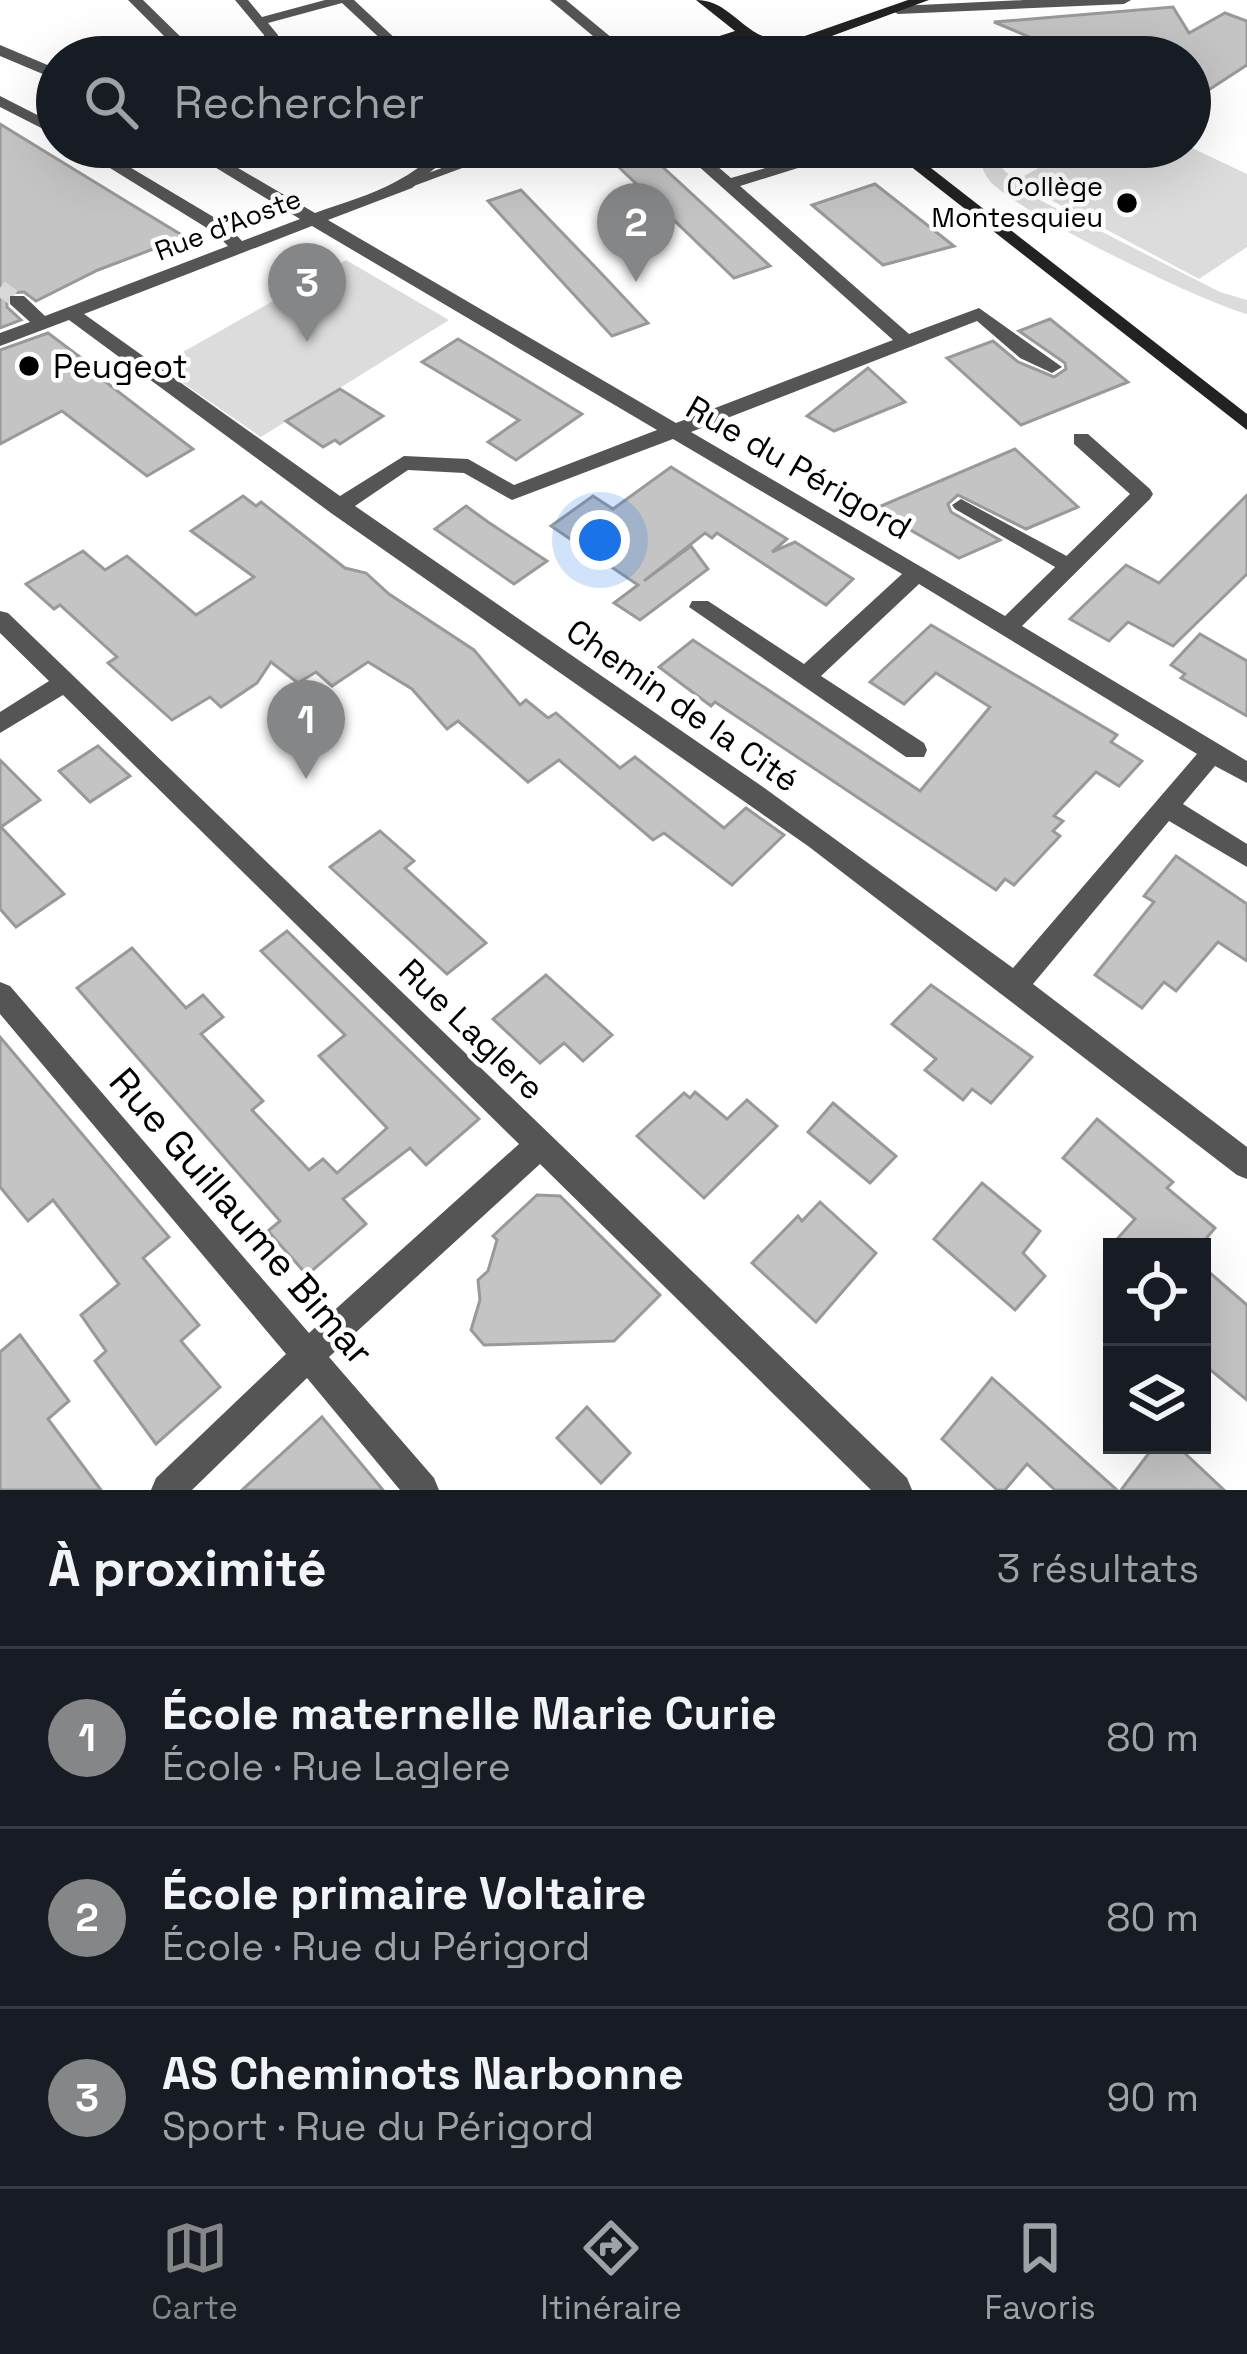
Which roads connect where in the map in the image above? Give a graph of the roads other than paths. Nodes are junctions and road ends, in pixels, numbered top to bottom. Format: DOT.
graph roads {
  1 [pos="135,0"];
  2 [pos="241,0"];
  3 [pos="343,0"];
  4 [pos="557,0"];
  5 [pos="922,0"];
  6 [pos="1124,0"];
  7 [pos="707,3"];
  8 [pos="898,10"];
  9 [pos="262,21"];
  10 [pos="853,25"];
  11 [pos="172,36"];
  12 [pos="271,36"];
  13 [pos="384,36"];
  14 [pos="601,36"];
  15 [pos="715,36"];
  16 [pos="752,36"];
  17 [pos="819,36"];
  18 [pos="846,36"];
  19 [pos="0,50"];
  20 [pos="36,66"];
  21 [pos="5,108"];
  22 [pos="36,122"];
  23 [pos="119,168"];
  24 [pos="226,168"];
  25 [pos="425,168"];
  26 [pos="452,168"];
  27 [pos="708,168"];
  28 [pos="785,168"];
  29 [pos="921,168"];
  30 [pos="406,184"];
  31 [pos="727,185"];
  32 [pos="316,221"];
  33 [pos="240,249"];
  34 [pos="17,300"];
  35 [pos="71,314"];
  36 [pos="42,323"];
  37 [pos="0,340"];
  38 [pos="907,341"];
  39 [pos="1052,368"];
  40 [pos="1247,424"];
  41 [pos="671,432"];
  42 [pos="1081,439"];
  43 [pos="961,505"];
  44 [pos="338,508"];
  45 [pos="1069,566"];
  46 [pos="917,573"];
  47 [pos="700,608"];
  48 [pos="0,619"];
  49 [pos="1007,627"];
  50 [pos="805,676"];
  51 [pos="65,682"];
  52 [pos="0,724"];
  53 [pos="915,751"];
  54 [pos="1212,753"];
  55 [pos="1247,773"];
  56 [pos="1166,806"];
  57 [pos="1247,856"];
  58 [pos="1016,984"];
  59 [pos="0,994"];
  60 [pos="539,1144"];
  61 [pos="1247,1165"];
  62 [pos="309,1354"];
  63 [pos="168,1490"];
  64 [pos="422,1490"];
  65 [pos="895,1490"];
  1 -- 11 [label="street"];
  2 -- 9 [label="lane"];
  3 -- 9 [label="lane"];
  3 -- 13 [label="lane"];
  4 -- 14 [label="street"];
  5 -- 8 [label="street"];
  6 -- 8 [label="street"];
  7 -- 15 [label="street"];
  7 -- 16 [label="street"];
  8 -- 10 [label="street"];
  9 -- 12 [label="lane"];
  10 -- 17 [label="street"];
  10 -- 18 [label="street"];
  19 -- 20 [label="street"];
  21 -- 22 [label="street"];
  23 -- 33 [label="street"];
  24 -- 32 [label="street, Rue du Périgord"];
  25 -- 30 [label="street, Rue d'Aoste"];
  26 -- 30 [label="lane"];
  27 -- 31 [label="street"];
  28 -- 31 [label="street"];
  29 -- 40 [label="street"];
  30 -- 32 [label="street, Rue d'Aoste"];
  31 -- 38 [label="street"];
  32 -- 33 [label="street, Rue d'Aoste"];
  32 -- 41 [label="street, Rue du Périgord"];
  33 -- 35 [label="street, Rue d'Aoste"];
  34 -- 36 [label="street"];
  35 -- 36 [label="street, Rue d'Aoste"];
  35 -- 44 [label="street, Chemin de la Cité"];
  36 -- 37 [label="street, Rue d'Aoste"];
  38 -- 39 [label="street"];
  38 -- 41 [label="street"];
  41 -- 44 [label="street"];
  41 -- 46 [label="street, Rue du Périgord"];
  42 -- 45 [label="street"];
  43 -- 45 [label="lane"];
  44 -- 58 [label="street, Chemin de la Cité"];
  45 -- 49 [label="street"];
  46 -- 49 [label="street, Rue du Périgord"];
  46 -- 50 [label="street"];
  47 -- 50 [label="street"];
  48 -- 51 [label="street, Rue Laglere"];
  49 -- 54 [label="street, Rue du Périgord"];
  50 -- 53 [label="street"];
  51 -- 52 [label="street"];
  51 -- 60 [label="street, Rue Laglere"];
  54 -- 55 [label="street, Rue du Périgord"];
  54 -- 56 [label="street"];
  56 -- 57 [label="street"];
  56 -- 58 [label="street"];
  58 -- 61 [label="street, Chemin de la Cité"];
  59 -- 62 [label="street, Rue Guillaume Bimar"];
  60 -- 62 [label="street"];
  60 -- 65 [label="street, Rue Laglere"];
  62 -- 63 [label="street"];
  62 -- 64 [label="street, Rue Guillaume Bimar"];
}
